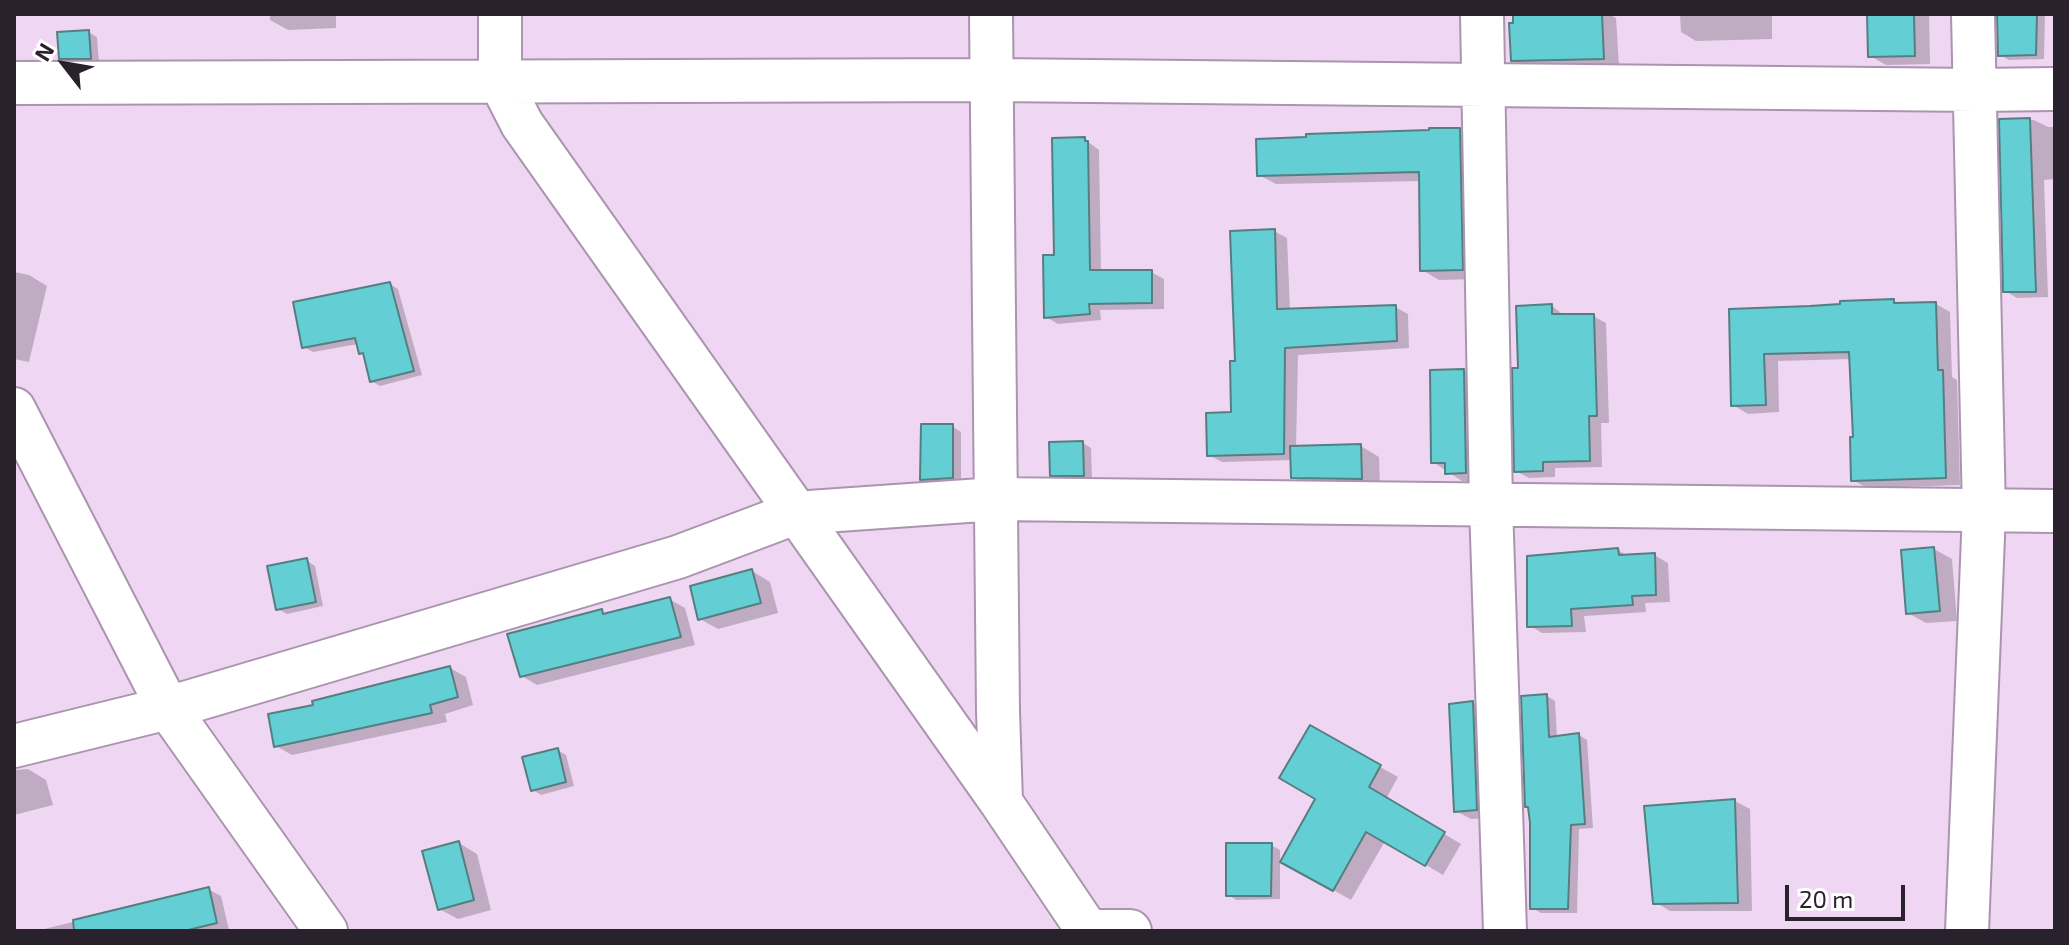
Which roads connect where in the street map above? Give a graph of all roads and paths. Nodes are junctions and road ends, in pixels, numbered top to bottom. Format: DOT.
graph roads {
  1 [pos="500,14"];
  2 [pos="991,14"];
  3 [pos="1482,14"];
  4 [pos="1973,14"];
  5 [pos="993,80"];
  6 [pos="500,81"];
  7 [pos="14,83"];
  8 [pos="1484,85"];
  9 [pos="2055,89"];
  10 [pos="1976,90"];
  11 [pos="14,409"];
  12 [pos="996,499"];
  13 [pos="1491,505"];
  14 [pos="2055,511"];
  15 [pos="1984,512"];
  16 [pos="795,513"];
  17 [pos="168,708"];
  18 [pos="14,746"];
  19 [pos="1001,802"];
  20 [pos="326,931"];
  21 [pos="1087,931"];
  22 [pos="1130,931"];
  23 [pos="1505,931"];
  24 [pos="1967,931"];
  1 -- 6 [label="street"];
  2 -- 5 [label="street"];
  3 -- 8 [label="street"];
  4 -- 10 [label="street"];
  5 -- 6 [label="street"];
  5 -- 8 [label="street"];
  5 -- 12 [label="street"];
  6 -- 7 [label="street"];
  6 -- 16 [label="street"];
  8 -- 10 [label="street"];
  8 -- 13 [label="street"];
  9 -- 10 [label="street"];
  10 -- 15 [label="street"];
  11 -- 17 [label="street"];
  12 -- 13 [label="street"];
  12 -- 16 [label="street"];
  12 -- 19 [label="street"];
  13 -- 15 [label="street"];
  13 -- 23 [label="street"];
  14 -- 15 [label="street"];
  15 -- 24 [label="street"];
  16 -- 17 [label="street"];
  16 -- 19 [label="street"];
  17 -- 18 [label="street"];
  17 -- 20 [label="street"];
  19 -- 21 [label="street"];
  21 -- 22 [label="street"];
}
